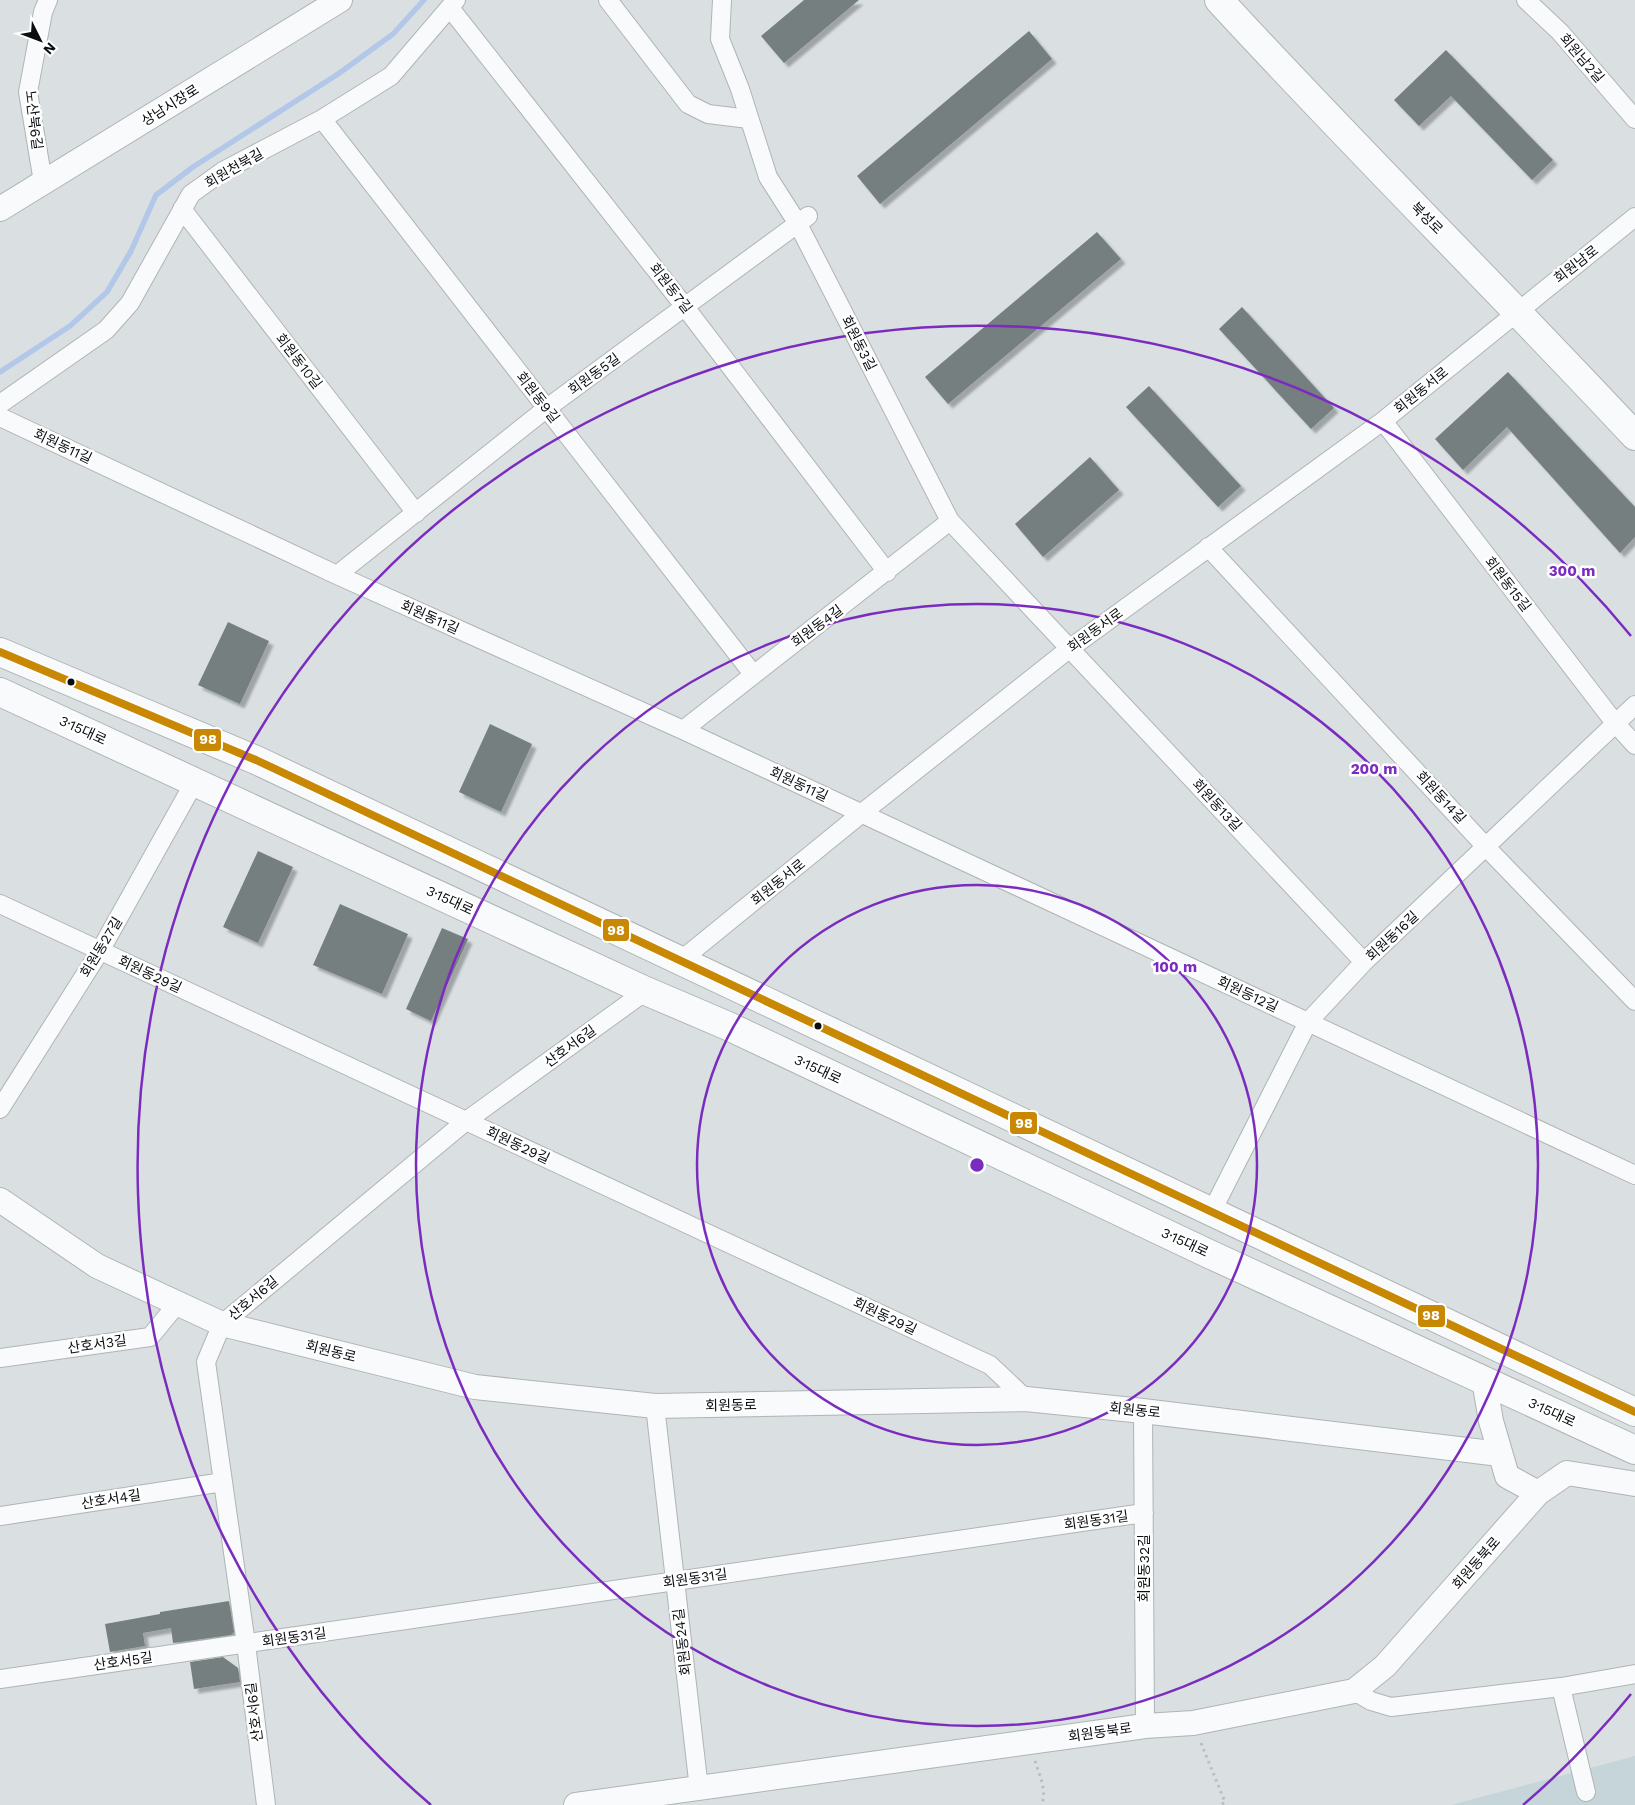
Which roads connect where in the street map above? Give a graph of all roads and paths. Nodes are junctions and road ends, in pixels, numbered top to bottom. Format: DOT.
graph roads {
  1 [pos="48,0"];
  2 [pos="340,0"];
  3 [pos="608,0"];
  4 [pos="722,0"];
  5 [pos="1219,0"];
  6 [pos="1526,0"];
  7 [pos="453,4"];
  8 [pos="322,119"];
  9 [pos="749,119"];
  10 [pos="1635,119"];
  11 [pos="44,182"];
  12 [pos="0,209"];
  13 [pos="182,209"];
  14 [pos="1635,217"];
  15 [pos="803,220"];
  16 [pos="685,307"];
  17 [pos="1518,310"];
  18 [pos="0,404"];
  19 [pos="548,408"];
  20 [pos="0,417"];
  21 [pos="1383,421"];
  22 [pos="1635,436"];
  23 [pos="416,513"];
  24 [pos="950,521"];
  25 [pos="1208,547"];
  26 [pos="887,572"];
  27 [pos="337,575"];
  28 [pos="1069,649"];
  29 [pos="0,652"];
  30 [pos="754,674"];
  31 [pos="0,692"];
  32 [pos="1635,705"];
  33 [pos="1615,723"];
  34 [pos="684,730"];
  35 [pos="1635,745"];
  36 [pos="194,781"];
  37 [pos="862,813"];
  38 [pos="1487,848"];
  39 [pos="0,904"];
  40 [pos="100,951"];
  41 [pos="680,961"];
  42 [pos="1364,962"];
  43 [pos="646,991"];
  44 [pos="1635,1001"];
  45 [pos="1308,1022"];
  46 [pos="0,1109"];
  47 [pos="466,1121"];
  48 [pos="1635,1175"];
  49 [pos="0,1200"];
  50 [pos="1211,1213"];
  51 [pos="178,1303"];
  52 [pos="222,1324"];
  53 [pos="0,1358"];
  54 [pos="1484,1380"];
  55 [pos="1026,1399"];
  56 [pos="655,1406"];
  57 [pos="1143,1411"];
  58 [pos="1635,1412"];
  59 [pos="1635,1450"];
  60 [pos="1500,1454"];
  61 [pos="223,1482"];
  62 [pos="1635,1484"];
  63 [pos="1538,1493"];
  64 [pos="1144,1513"];
  65 [pos="0,1516"];
  66 [pos="675,1581"];
  67 [pos="246,1644"];
  68 [pos="1635,1674"];
  69 [pos="0,1679"];
  70 [pos="1561,1687"];
  71 [pos="1354,1692"];
  72 [pos="1193,1723"];
  73 [pos="1146,1726"];
  74 [pos="1026,1742"];
  75 [pos="699,1789"];
  76 [pos="1586,1792"];
  77 [pos="661,1799"];
  78 [pos="266,1805"];
  79 [pos="576,1805"];
  80 [pos="1040,1805"];
  81 [pos="1221,1805"];
  1 -- 11 [label="street, 노산북6길"];
  2 -- 11 [label="main road, 상남시장로"];
  3 -- 9 [label="street"];
  4 -- 9 [label="street, 회원동3길"];
  5 -- 17 [label="main road, 북성로"];
  6 -- 10 [label="street, 회원남2길"];
  7 -- 8 [label="street, 회원천북길"];
  7 -- 16 [label="street, 회원동7길"];
  8 -- 13 [label="street, 회원천북길"];
  8 -- 19 [label="street, 회원동9길"];
  9 -- 15 [label="street, 회원동3길"];
  11 -- 12 [label="main road, 상남시장로"];
  13 -- 18 [label="street, 회원천북길"];
  13 -- 23 [label="street, 회원동10길"];
  14 -- 17 [label="street, 회원남로"];
  15 -- 16 [label="street, 회원동5길"];
  15 -- 24 [label="street, 회원동3길"];
  16 -- 19 [label="street, 회원동5길"];
  16 -- 26 [label="street, 회원동7길"];
  17 -- 21 [label="street, 회원동서로"];
  17 -- 22 [label="main road, 북성로"];
  19 -- 23 [label="street, 회원동5길"];
  19 -- 30 [label="street, 회원동9길"];
  20 -- 27 [label="street, 회원동11길"];
  21 -- 25 [label="street, 회원동서로"];
  21 -- 33 [label="street, 회원동15길"];
  23 -- 27 [label="street, 회원동5길"];
  24 -- 26 [label="street, 회원동4길"];
  24 -- 28 [label="street, 회원동3길"];
  25 -- 28 [label="street, 회원동서로"];
  25 -- 38 [label="street, 회원동14길"];
  26 -- 30 [label="street, 회원동4길"];
  27 -- 34 [label="street, 회원동11길"];
  28 -- 37 [label="street, 회원동서로"];
  28 -- 42 [label="street, 회원동13길"];
  29 -- 41 [label="main road"];
  30 -- 34 [label="street, 회원동4길"];
  31 -- 36 [label="main road, 3·15대로"];
  32 -- 33 [label="street, 회원동16길"];
  33 -- 35 [label="street, 회원동15길"];
  33 -- 38 [label="street, 회원동16길"];
  34 -- 37 [label="street, 회원동11길"];
  36 -- 40 [label="street, 회원동27길"];
  36 -- 43 [label="main road, 3·15대로"];
  37 -- 41 [label="street, 회원동서로"];
  37 -- 45 [label="street, 회원동12길"];
  38 -- 42 [label="street, 회원동16길"];
  38 -- 44 [label="street, 회원동14길"];
  39 -- 40 [label="street, 회원동29길"];
  40 -- 46 [label="street, 회원동27길"];
  40 -- 47 [label="street, 회원동29길"];
  41 -- 50 [label="main road"];
  42 -- 45 [label="street, 회원동16길"];
  43 -- 47 [label="street, 산호서6길"];
  43 -- 54 [label="main road, 3·15대로"];
  45 -- 48 [label="street, 회원동12길"];
  45 -- 50 [label="street, 회원동16길"];
  47 -- 52 [label="street, 산호서6길"];
  47 -- 55 [label="street, 회원동29길"];
  49 -- 51 [label="main road, 회원동로"];
  50 -- 58 [label="main road"];
  51 -- 52 [label="main road, 회원동로"];
  51 -- 53 [label="street, 산호서3길"];
  52 -- 56 [label="main road, 회원동로"];
  52 -- 61 [label="street, 산호서6길"];
  54 -- 59 [label="main road, 3·15대로"];
  54 -- 60 [label="main road"];
  55 -- 56 [label="main road, 회원동로"];
  55 -- 57 [label="main road, 회원동로"];
  56 -- 66 [label="street, 회원동24길"];
  57 -- 60 [label="main road, 회원동로"];
  57 -- 64 [label="street, 회원동32길"];
  60 -- 63 [label="main road"];
  61 -- 65 [label="street, 산호서4길"];
  61 -- 67 [label="street, 산호서6길"];
  62 -- 63 [label="main road, 회원동북로"];
  63 -- 71 [label="main road, 회원동북로"];
  64 -- 66 [label="street, 회원동31길"];
  64 -- 73 [label="street, 회원동32길"];
  66 -- 67 [label="street, 회원동31길"];
  66 -- 75 [label="street, 회원동24길"];
  67 -- 69 [label="street, 산호서5길"];
  67 -- 78 [label="street, 산호서6길"];
  68 -- 70 [label="street"];
  70 -- 71 [label="street"];
  70 -- 76 [label="street"];
  71 -- 72 [label="main road, 회원동북로"];
  72 -- 73 [label="main road, 회원동북로"];
  72 -- 81 [label="path"];
  73 -- 74 [label="main road, 회원동북로"];
  74 -- 75 [label="main road, 회원동북로"];
  74 -- 80 [label="path"];
  75 -- 77 [label="main road, 회원동북로"];
  77 -- 79 [label="main road, 회원동북로"];
}
